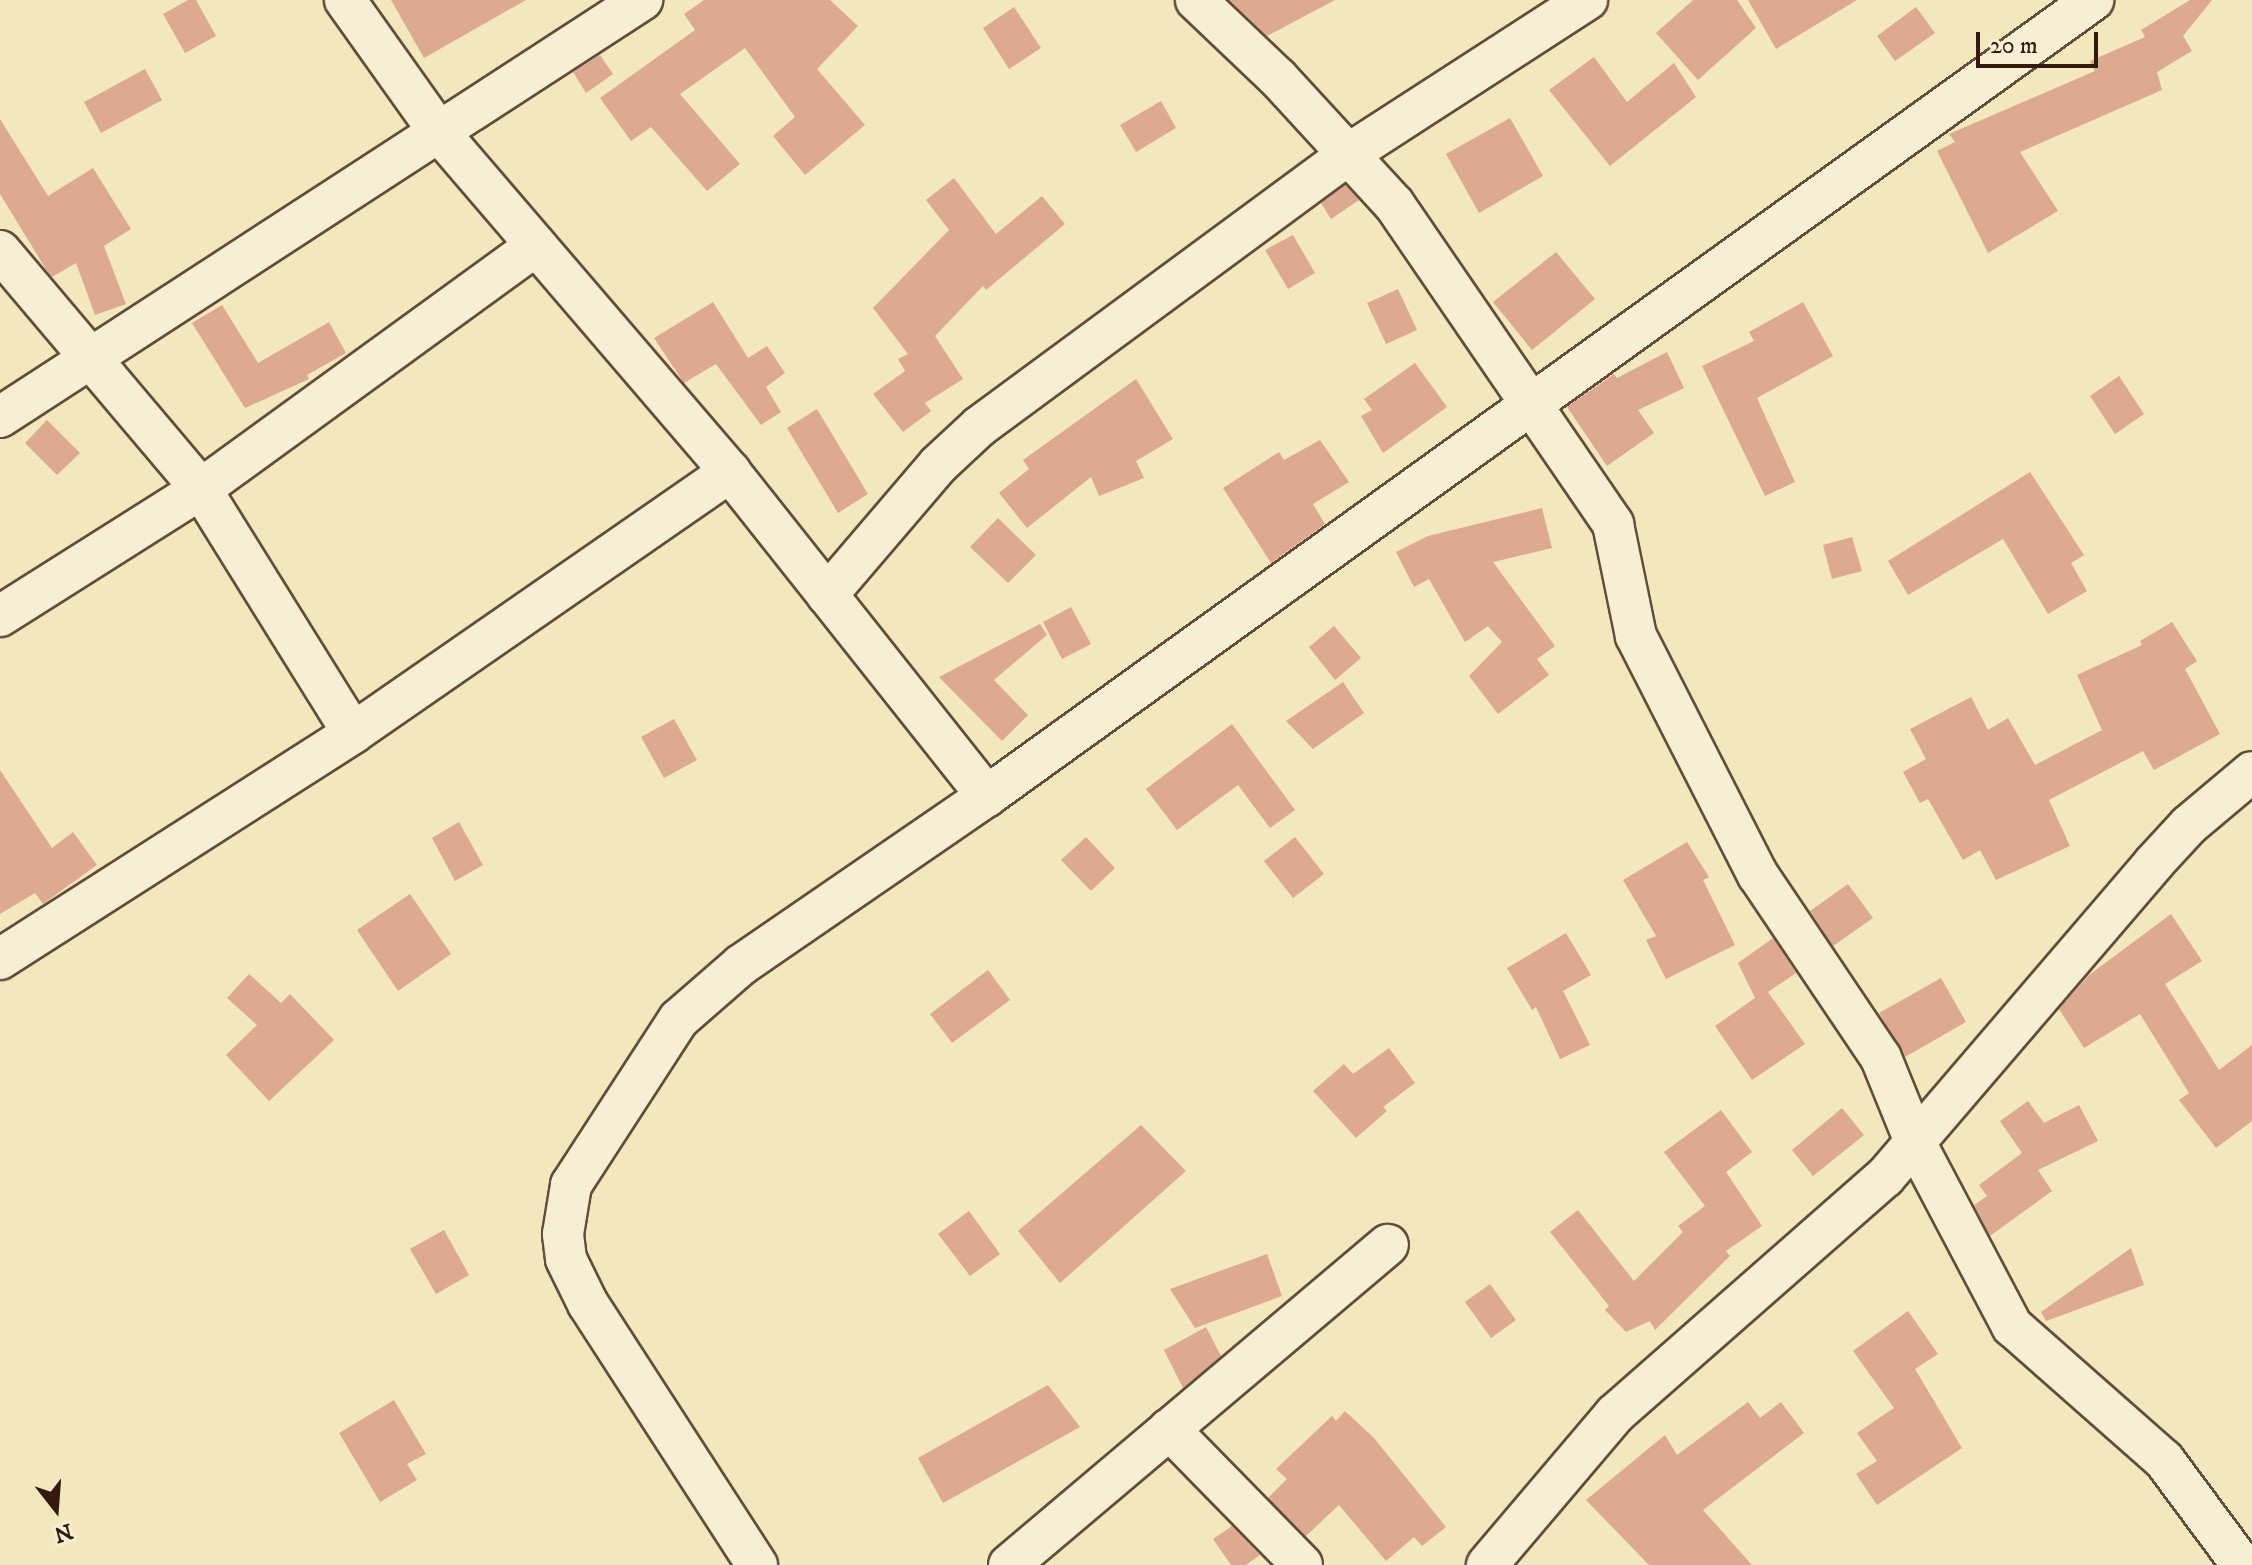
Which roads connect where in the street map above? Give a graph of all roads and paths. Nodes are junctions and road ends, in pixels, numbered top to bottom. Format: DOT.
graph roads {
  1 [pos="345,0"];
  2 [pos="642,0"];
  3 [pos="1196,0"];
  4 [pos="1587,0"];
  5 [pos="2093,0"];
  6 [pos="438,131"];
  7 [pos="1347,155"];
  8 [pos="536,246"];
  9 [pos="0,251"];
  10 [pos="91,354"];
  11 [pos="1531,400"];
  12 [pos="0,417"];
  13 [pos="730,472"];
  14 [pos="201,489"];
  15 [pos="827,595"];
  16 [pos="0,616"];
  17 [pos="353,733"];
  18 [pos="2252,772"];
  19 [pos="987,796"];
  20 [pos="0,959"];
  21 [pos="1916,1144"];
  22 [pos="1388,1245"];
  23 [pos="1169,1429"];
  24 [pos="757,1565"];
  25 [pos="1009,1565"];
  26 [pos="1302,1565"];
  27 [pos="1487,1565"];
  28 [pos="2242,1565"];
  1 -- 6 [label="street"];
  2 -- 6 [label="street"];
  3 -- 7 [label="street"];
  4 -- 7 [label="street"];
  5 -- 11 [label="street"];
  6 -- 8 [label="street"];
  6 -- 10 [label="street"];
  7 -- 11 [label="street"];
  7 -- 15 [label="street"];
  8 -- 13 [label="street"];
  8 -- 14 [label="street"];
  9 -- 10 [label="street"];
  10 -- 12 [label="street"];
  10 -- 14 [label="street"];
  11 -- 19 [label="street"];
  11 -- 21 [label="street"];
  13 -- 15 [label="street"];
  13 -- 17 [label="street"];
  14 -- 16 [label="street"];
  14 -- 17 [label="street"];
  15 -- 19 [label="street"];
  17 -- 20 [label="street"];
  18 -- 21 [label="street"];
  19 -- 24 [label="street"];
  21 -- 27 [label="street"];
  21 -- 28 [label="street"];
  22 -- 23 [label="street"];
  23 -- 25 [label="street"];
  23 -- 26 [label="street"];
}
